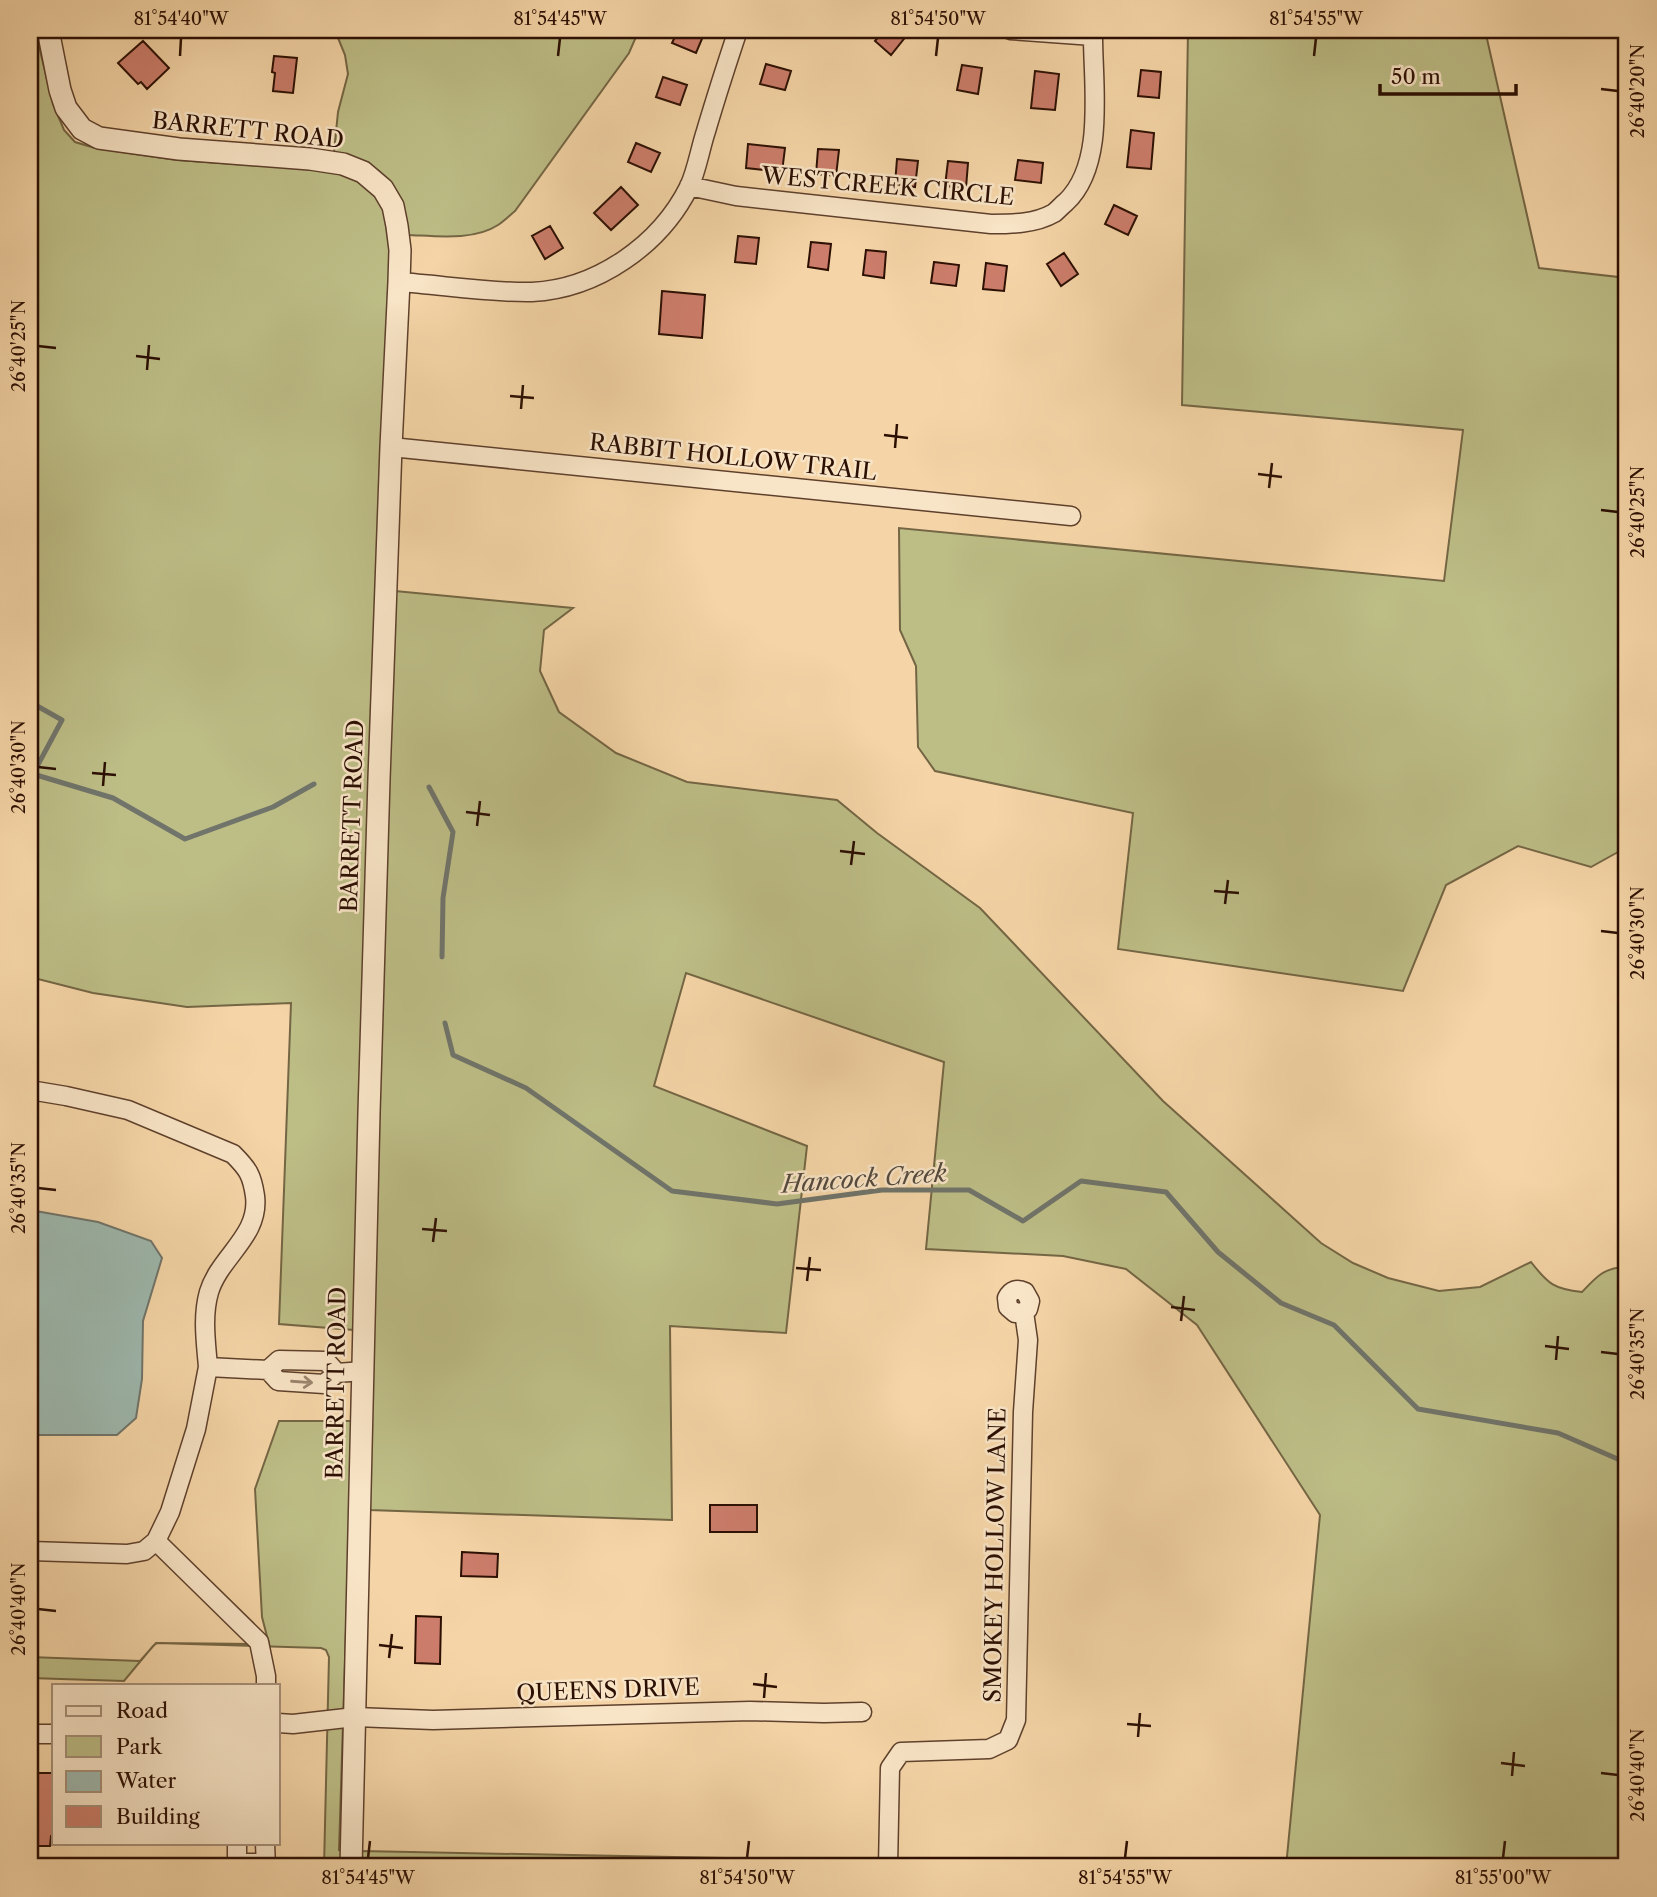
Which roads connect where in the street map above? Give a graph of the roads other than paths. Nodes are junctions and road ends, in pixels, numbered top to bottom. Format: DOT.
graph roads {
  1 [pos="48,30"];
  2 [pos="738,30"];
  3 [pos="1010,30"];
  4 [pos="1093,33"];
  5 [pos="689,186"];
  6 [pos="399,282"];
  7 [pos="391,447"];
  8 [pos="1070,516"];
  9 [pos="30,1090"];
  10 [pos="1024,1312"];
  11 [pos="208,1367"];
  12 [pos="363,1371"];
  13 [pos="156,1541"];
  14 [pos="30,1551"];
  15 [pos="266,1684"];
  16 [pos="862,1712"];
  17 [pos="355,1717"];
  18 [pos="280,1723"];
  19 [pos="30,1734"];
  20 [pos="52,1734"];
  21 [pos="237,1844"];
  22 [pos="265,1844"];
  23 [pos="237,1865"];
  24 [pos="266,1865"];
  25 [pos="351,1867"];
  26 [pos="888,1867"];
  1 -- 6 [label="street, BARRETT ROAD"];
  2 -- 5 [label="street"];
  3 -- 4 [label="street"];
  4 -- 5 [label="street, WESTCREEK CIRCLE"];
  5 -- 6 [label="street"];
  6 -- 7 [label="street, BARRETT ROAD"];
  7 -- 8 [label="street, RABBIT HOLLOW TRAIL"];
  7 -- 12 [label="street, BARRETT ROAD"];
  9 -- 11 [label="street"];
  10 -- 26 [label="street, SMOKEY HOLLOW LANE"];
  11 -- 12 [label="street"];
  11 -- 13 [label="street"];
  12 -- 17 [label="street, BARRETT ROAD"];
  13 -- 14 [label="street"];
  13 -- 15 [label="street"];
  16 -- 17 [label="street, QUEENS DRIVE"];
  17 -- 18 [label="street, QUEENS DRIVE"];
  17 -- 25 [label="street, BARRETT ROAD"];
  19 -- 20 [label="street"];
  21 -- 23 [label="street"];
  22 -- 24 [label="street"];
  23 -- 24 [label="street"];
}
